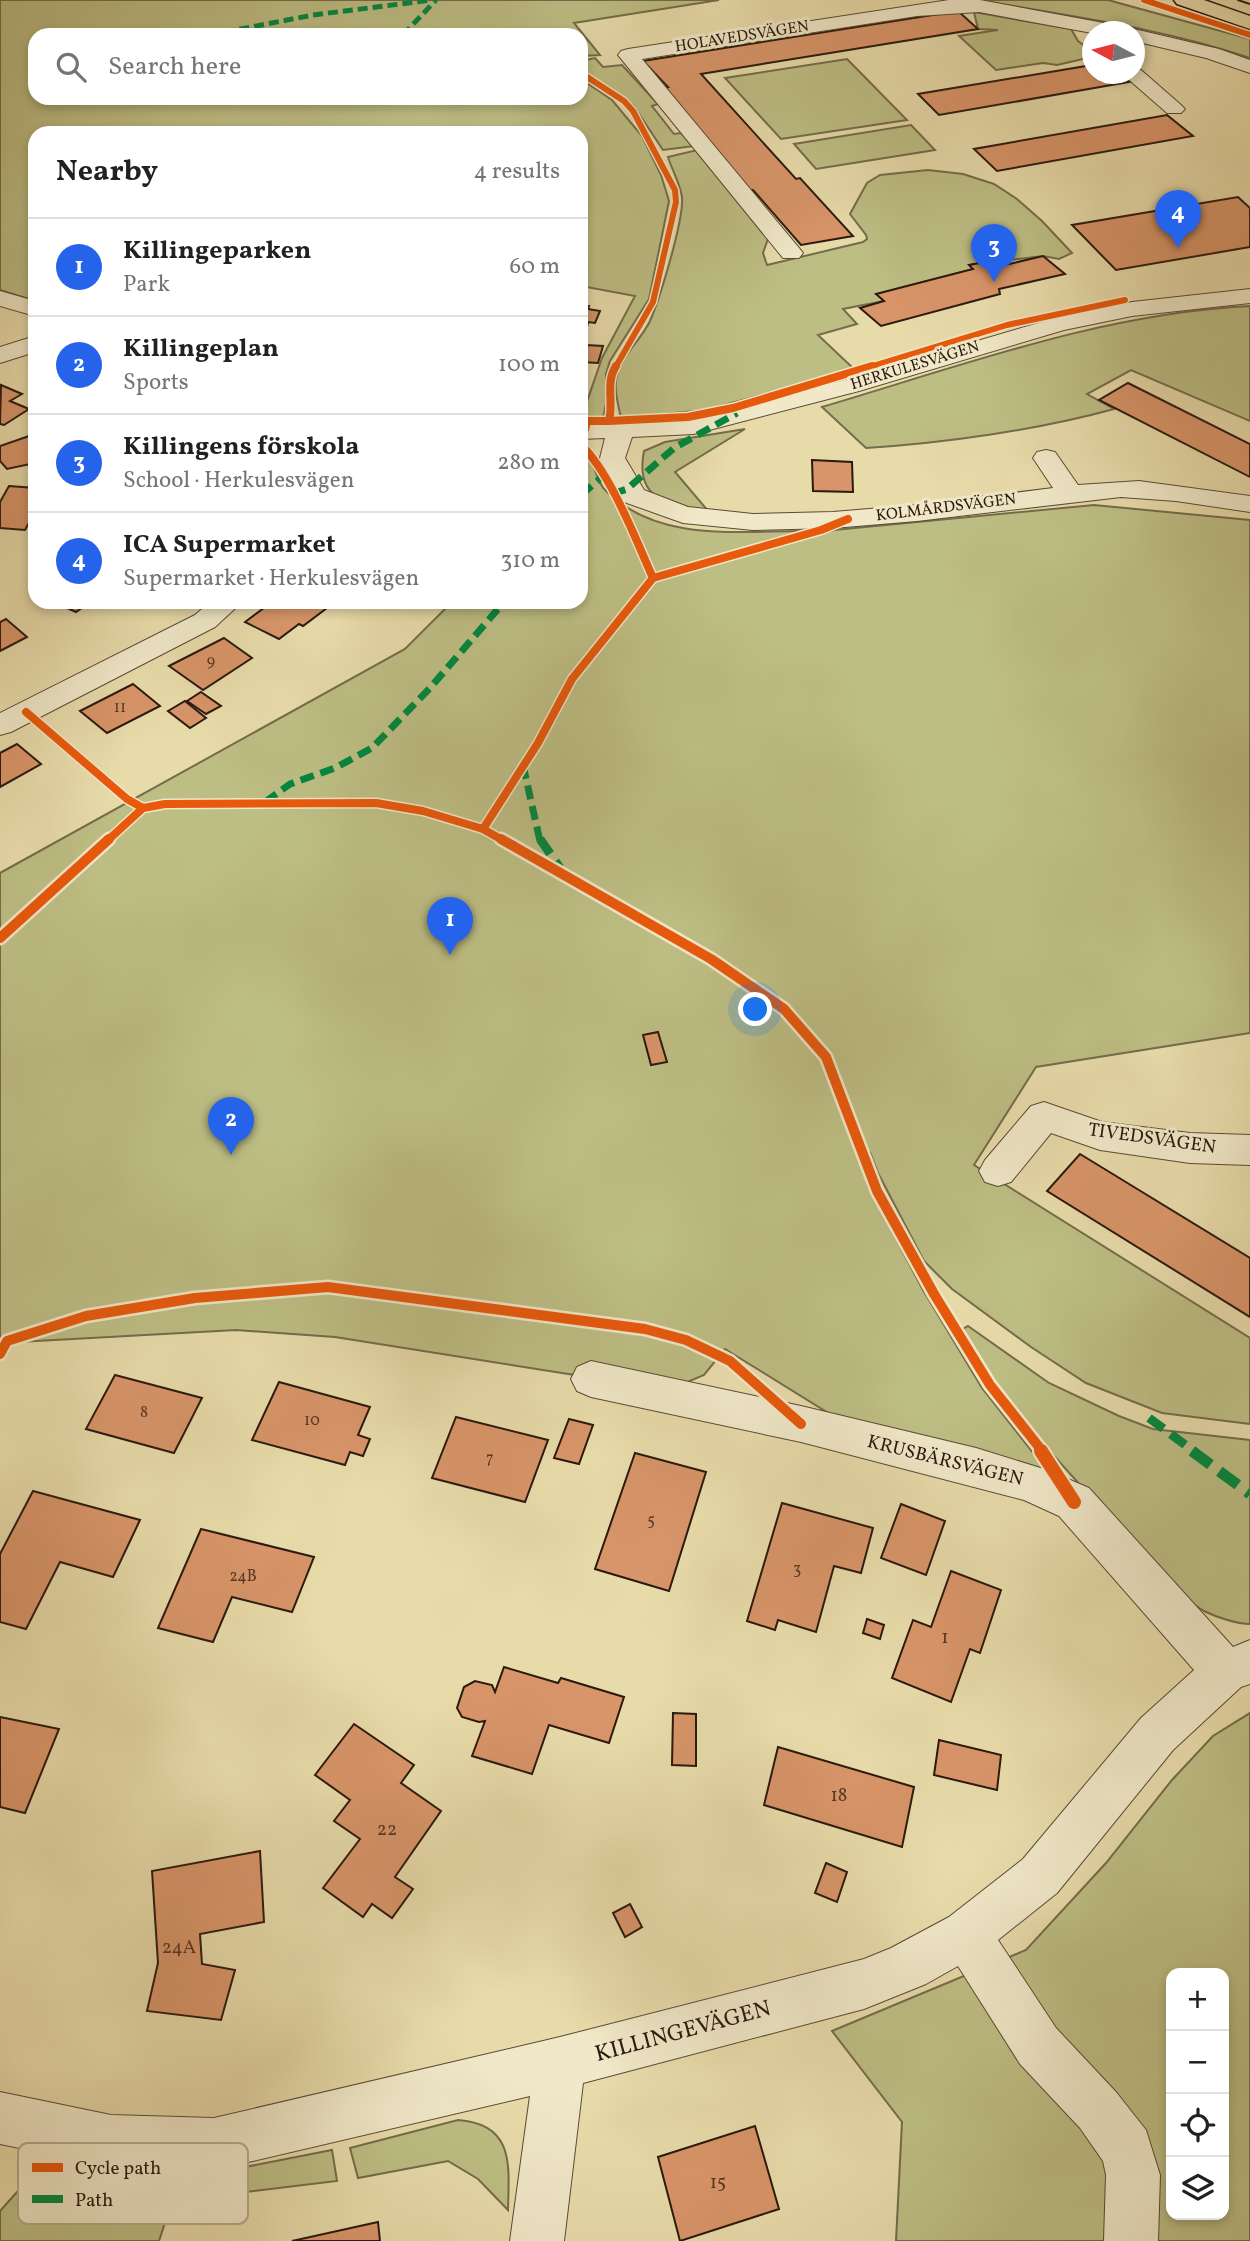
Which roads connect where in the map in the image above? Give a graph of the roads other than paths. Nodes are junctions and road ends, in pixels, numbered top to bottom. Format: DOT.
graph roads {
  1 [pos="949,0"];
  2 [pos="1184,0"];
  3 [pos="980,6"];
  4 [pos="1250,23"];
  5 [pos="1082,30"];
  6 [pos="1145,37"];
  7 [pos="1250,67"];
  8 [pos="1145,84"];
  9 [pos="1174,109"];
  10 [pos="791,253"];
  11 [pos="1250,296"];
  12 [pos="0,298"];
  13 [pos="28,307"];
  14 [pos="28,346"];
  15 [pos="0,356"];
  16 [pos="588,431"];
  17 [pos="621,431"];
  18 [pos="1046,458"];
  19 [pos="1070,492"];
  20 [pos="1250,504"];
  21 [pos="220,609"];
  22 [pos="0,725"];
  23 [pos="1250,1150"];
  24 [pos="998,1171"];
  25 [pos="591,1379"];
  26 [pos="1237,1667"];
  27 [pos="966,1934"];
  28 [pos="560,2063"];
  29 [pos="0,2119"];
  30 [pos="180,2143"];
  31 [pos="218,2143"];
  32 [pos="537,2241"];
  33 [pos="1130,2241"];
  1 -- 3 [label="street, HOLAVEDSVÄGEN"];
  2 -- 4 [label="main road"];
  3 -- 5 [label="street, HOLAVEDSVÄGEN"];
  3 -- 10 [label="street, HOLAVEDSVÄGEN"];
  6 -- 7 [label="street"];
  8 -- 9 [label="street"];
  11 -- 17 [label="street, HERKULESVÄGEN"];
  12 -- 13 [label="street"];
  14 -- 15 [label="street"];
  16 -- 17 [label="street, HERKULESVÄGEN"];
  17 -- 19 [label="street, KOLMÅRDSVÄGEN"];
  18 -- 19 [label="street"];
  19 -- 20 [label="street, KOLMÅRDSVÄGEN"];
  21 -- 22 [label="street"];
  23 -- 24 [label="street, TIVEDSVÄGEN"];
  25 -- 26 [label="street, KRUSBÄRSVÄGEN"];
  26 -- 27 [label="street, KILLINGEVÄGEN"];
  27 -- 28 [label="street, KILLINGEVÄGEN"];
  27 -- 33 [label="street"];
  28 -- 31 [label="street, KILLINGEVÄGEN"];
  28 -- 32 [label="street"];
  29 -- 30 [label="street, KILLINGEVÄGEN"];
}
